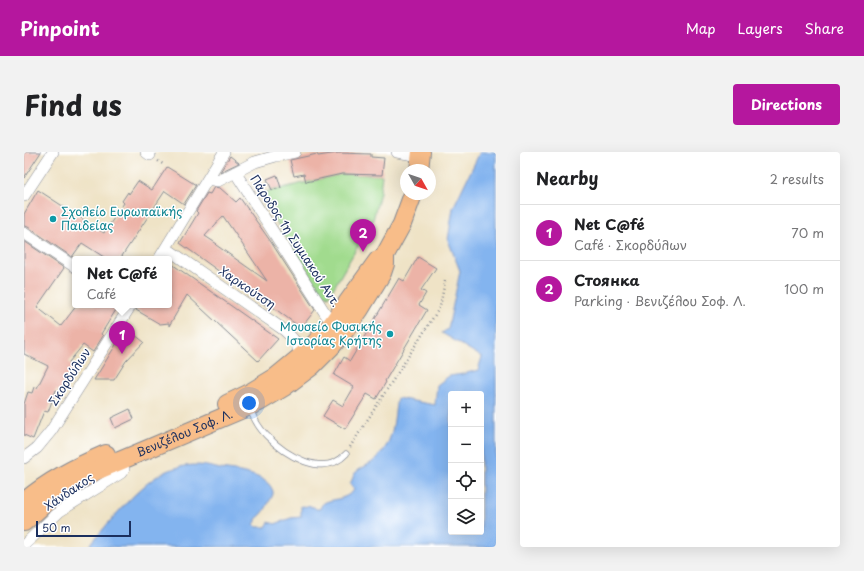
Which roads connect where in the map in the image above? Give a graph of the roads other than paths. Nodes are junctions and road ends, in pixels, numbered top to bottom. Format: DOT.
graph roads {
  1 [pos="53,152"];
  2 [pos="224,152"];
  3 [pos="295,152"];
  4 [pos="397,152"];
  5 [pos="420,159"];
  6 [pos="235,172"];
  7 [pos="208,179"];
  8 [pos="26,189"];
  9 [pos="411,200"];
  10 [pos="24,233"];
  11 [pos="166,248"];
  12 [pos="385,255"];
  13 [pos="161,256"];
  14 [pos="72,265"];
  15 [pos="129,308"];
  16 [pos="332,324"];
  17 [pos="299,360"];
  18 [pos="249,407"];
  19 [pos="346,454"];
  20 [pos="24,458"];
  21 [pos="122,460"];
  22 [pos="24,502"];
  23 [pos="24,522"];
  24 [pos="24,545"];
  1 -- 8 [label="street"];
  2 -- 7 [label="street"];
  3 -- 6 [label="street"];
  4 -- 5 [label="street"];
  6 -- 7 [label="street"];
  6 -- 16 [label="street, Πάροδος 1η Συμιακού Αντ."];
  7 -- 11 [label="street"];
  9 -- 12 [label="main road, Βενιζέλου Σοφ. Λ."];
  10 -- 14 [label="street"];
  11 -- 13 [label="street"];
  11 -- 17 [label="street, Χαρκούτση"];
  12 -- 16 [label="main road, Βενιζέλου Σοφ. Λ."];
  12 -- 18 [label="main road, Βενιζέλου Σοφ. Λ."];
  15 -- 20 [label="street, Σκορδύλων"];
  16 -- 17 [label="main road, Βενιζέλου Σοφ. Λ."];
  17 -- 22 [label="main road, Βενιζέλου Σοφ. Λ."];
  18 -- 19 [label="lane"];
  18 -- 21 [label="main road, Βενιζέλου Σοφ. Λ."];
  21 -- 23 [label="main road, Βενιζέλου Σοφ. Λ."];
  21 -- 24 [label="street, Χάνδακος"];
}
